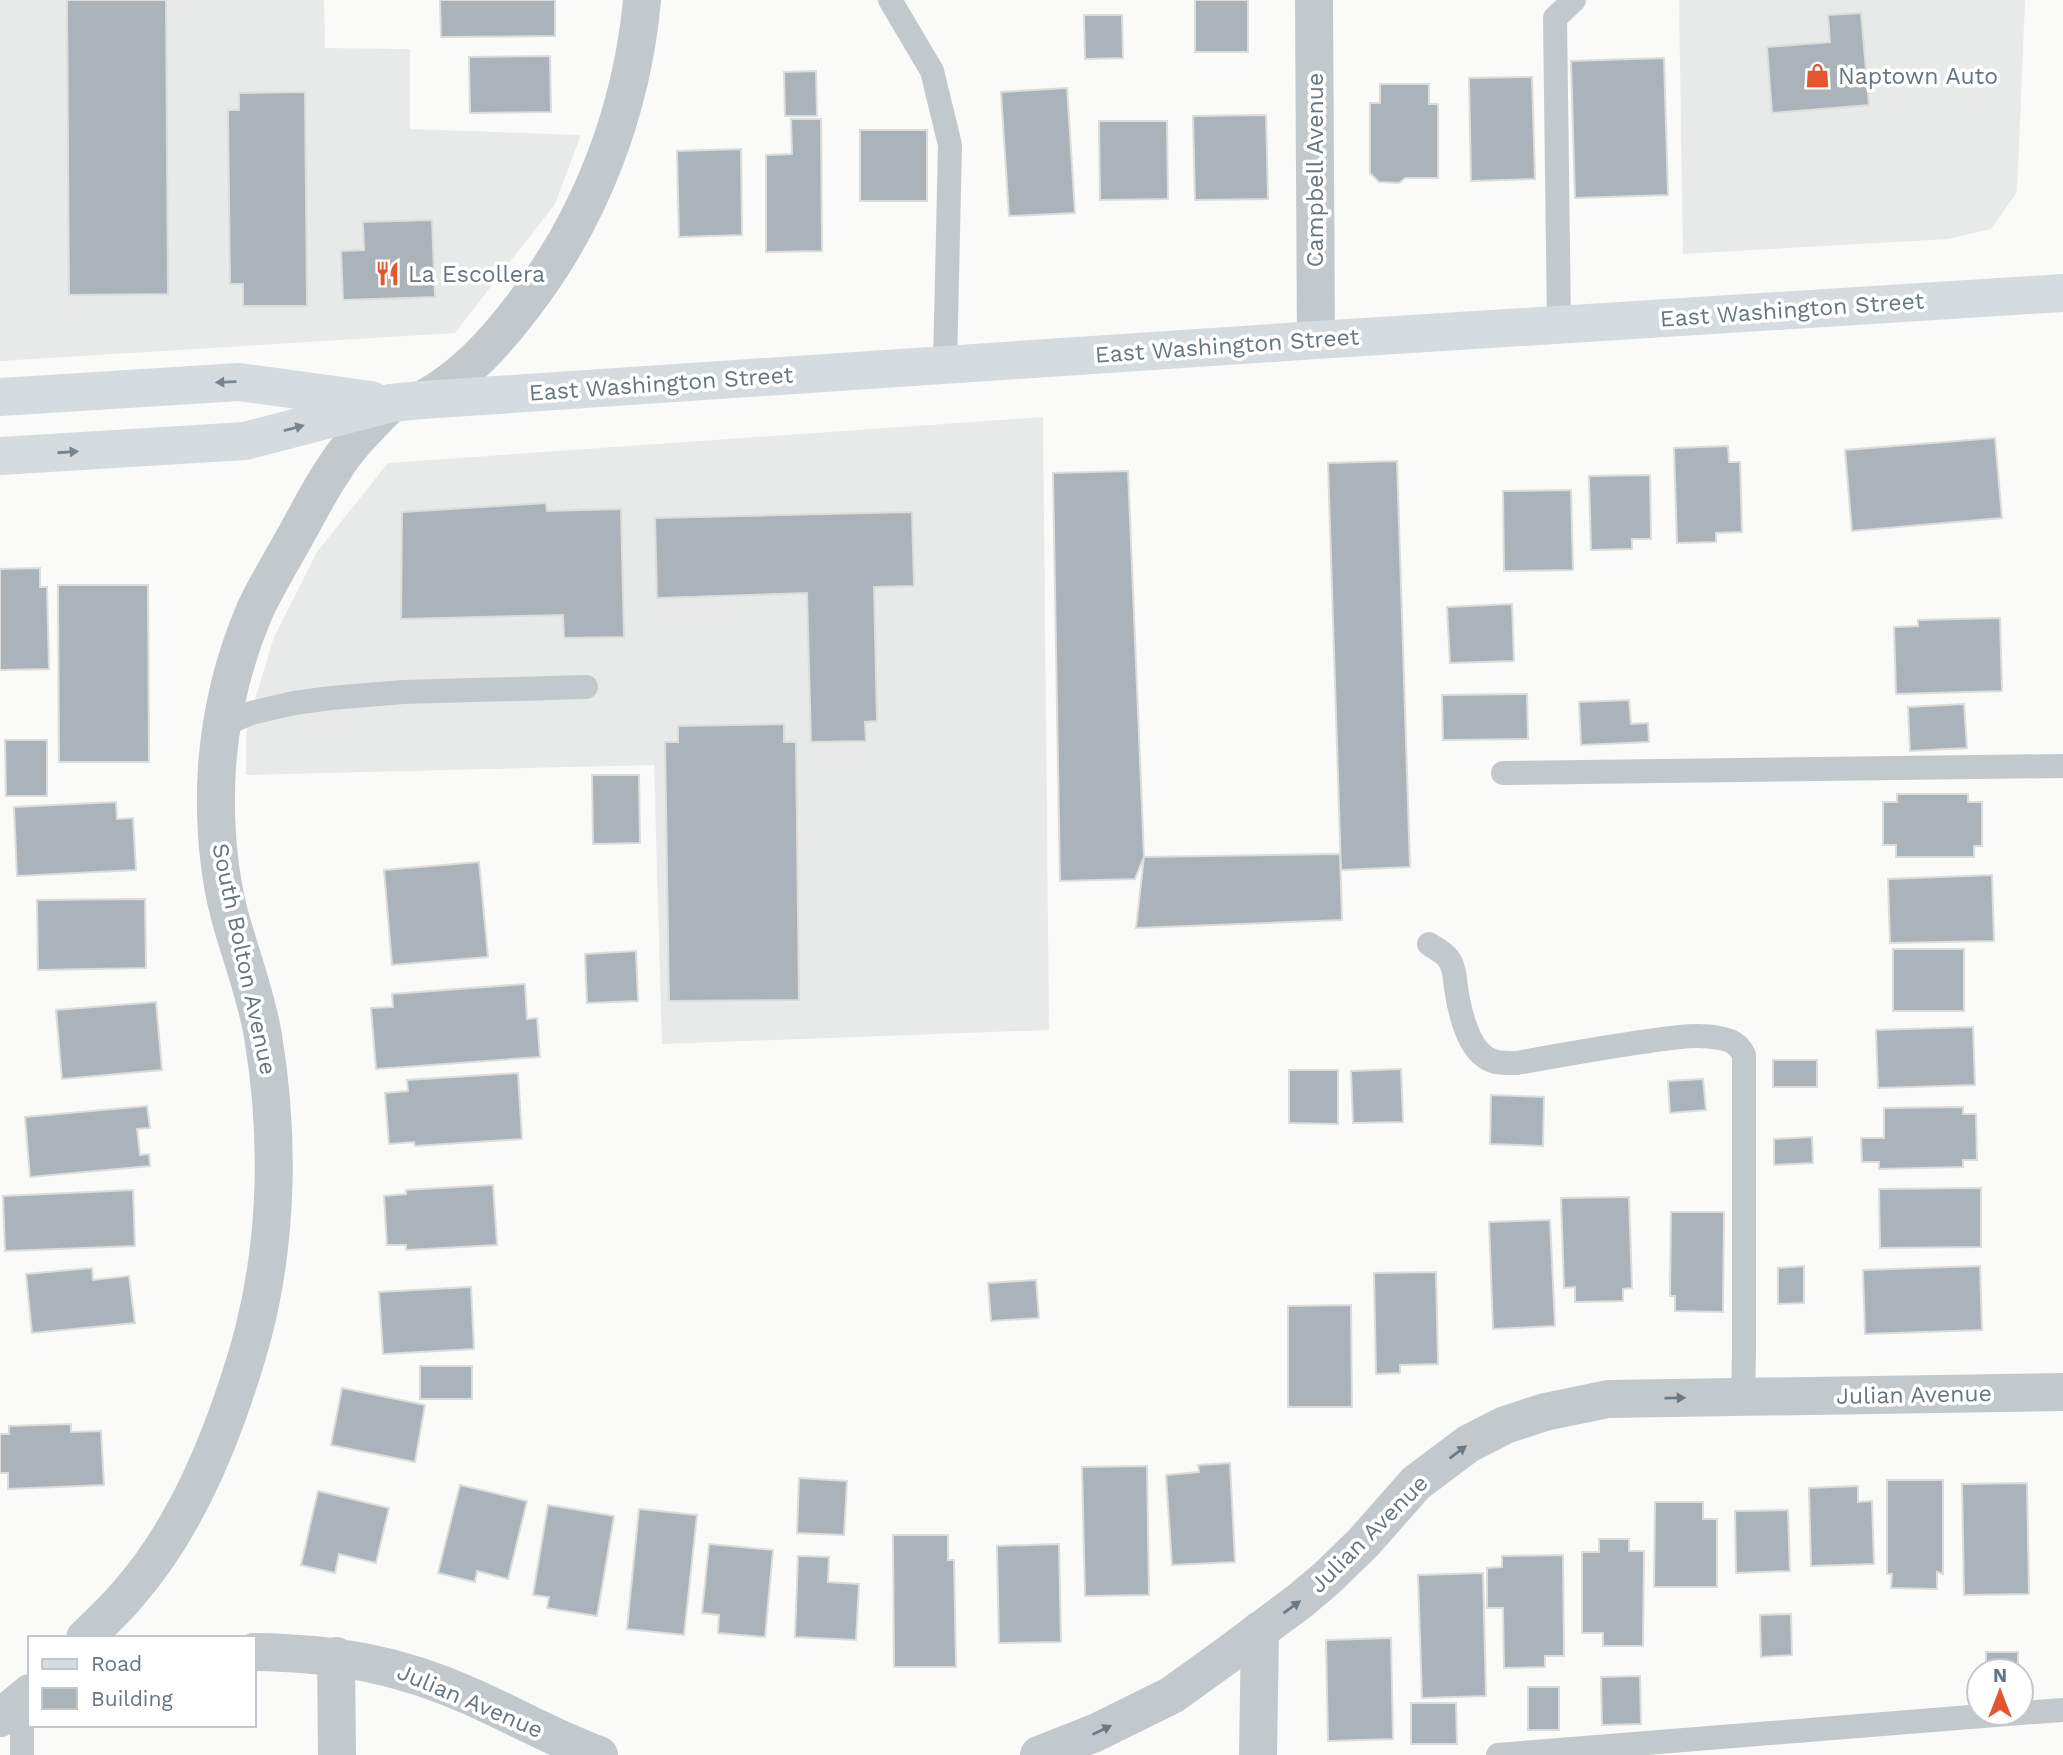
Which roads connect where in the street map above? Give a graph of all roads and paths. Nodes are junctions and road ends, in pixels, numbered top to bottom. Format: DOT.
graph roads {
  1 [pos="642,0"];
  2 [pos="890,0"];
  3 [pos="1314,0"];
  4 [pos="1574,0"];
  5 [pos="2063,293"];
  6 [pos="1559,324"];
  7 [pos="1316,340"];
  8 [pos="945,365"];
  9 [pos="0,397"];
  10 [pos="406,401"];
  11 [pos="0,456"];
  12 [pos="586,687"];
  13 [pos="221,726"];
  14 [pos="2063,766"];
  15 [pos="1503,773"];
  16 [pos="1429,944"];
  17 [pos="2063,1392"];
  18 [pos="1743,1397"];
  19 [pos="1260,1630"];
  20 [pos="87,1636"];
  21 [pos="256,1652"];
  22 [pos="336,1656"];
  23 [pos="17,1703"];
  24 [pos="2063,1710"];
  25 [pos="2035,1712"];
  26 [pos="1965,1718"];
  27 [pos="1664,1748"];
  28 [pos="22,1755"];
  29 [pos="337,1755"];
  30 [pos="599,1755"];
  31 [pos="1039,1755"];
  32 [pos="1258,1755"];
  33 [pos="1498,1755"];
  1 -- 10 [label="street, South Bolton Avenue"];
  2 -- 8 [label="lane"];
  3 -- 7 [label="street, Campbell Avenue"];
  4 -- 6 [label="lane"];
  5 -- 6 [label="main road, East Washington Street"];
  6 -- 7 [label="main road, East Washington Street"];
  7 -- 8 [label="main road, East Washington Street"];
  8 -- 10 [label="main road, East Washington Street"];
  10 -- 9 [label="main road, East Washington Street, one-way"];
  11 -- 10 [label="main road, East Washington Street, one-way"];
  10 -- 13 [label="street, South Bolton Avenue"];
  12 -- 13 [label="lane"];
  13 -- 20 [label="street, South Bolton Avenue"];
  14 -- 15 [label="lane"];
  16 -- 18 [label="lane"];
  17 -- 18 [label="street, Julian Avenue"];
  19 -- 18 [label="street, Julian Avenue, one-way"];
  31 -- 19 [label="street, Julian Avenue, one-way"];
  19 -- 32 [label="street"];
  21 -- 22 [label="street, Julian Avenue"];
  22 -- 29 [label="street"];
  22 -- 30 [label="street, Julian Avenue"];
  23 -- 28 [label="lane"];
  24 -- 25 [label="lane"];
  26 -- 27 [label="lane"];
  27 -- 33 [label="lane"];
}
